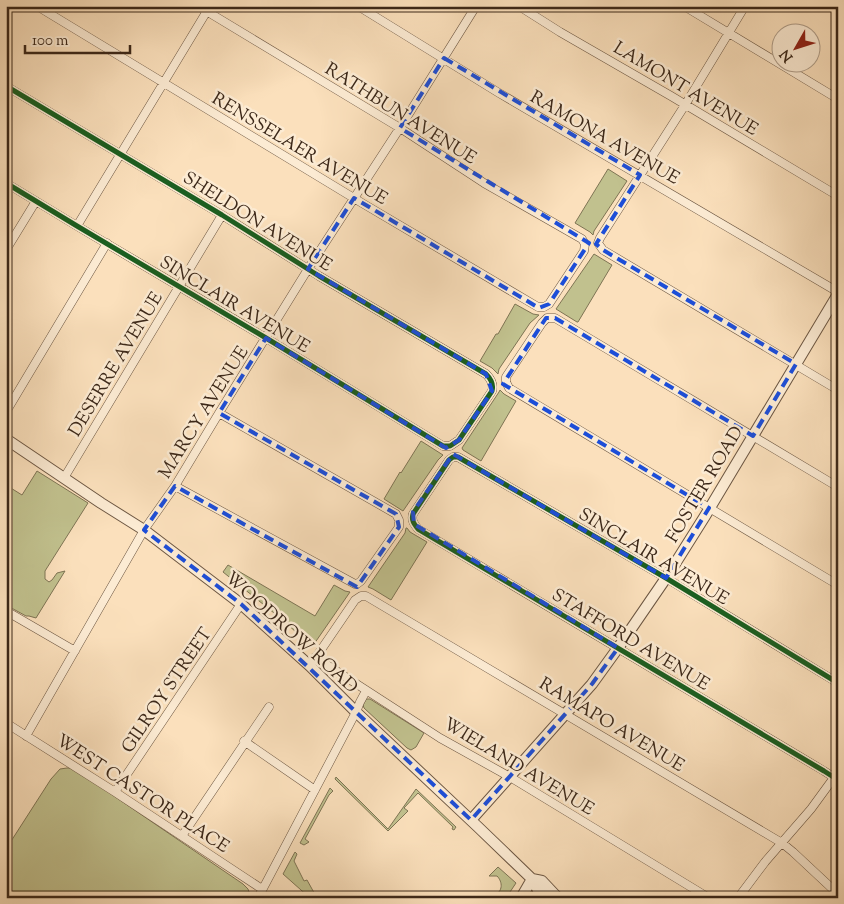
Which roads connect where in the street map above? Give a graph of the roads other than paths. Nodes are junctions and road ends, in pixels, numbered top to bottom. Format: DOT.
graph roads {
  1 [pos="36,6"];
  2 [pos="198,6"];
  3 [pos="358,6"];
  4 [pos="476,6"];
  5 [pos="519,6"];
  6 [pos="684,6"];
  7 [pos="745,6"];
  8 [pos="208,9"];
  9 [pos="729,33"];
  10 [pos="444,58"];
  11 [pos="164,83"];
  12 [pos="6,86"];
  13 [pos="838,99"];
  14 [pos="686,105"];
  15 [pos="400,128"];
  16 [pos="121,154"];
  17 [pos="640,174"];
  18 [pos="6,183"];
  19 [pos="838,196"];
  20 [pos="354,198"];
  21 [pos="36,201"];
  22 [pos="222,215"];
  23 [pos="77,226"];
  24 [pos="107,244"];
  25 [pos="6,250"];
  26 [pos="308,269"];
  27 [pos="179,287"];
  28 [pos="838,293"];
  29 [pos="549,304"];
  30 [pos="266,338"];
  31 [pos="796,364"];
  32 [pos="838,390"];
  33 [pos="6,412"];
  34 [pos="219,413"];
  35 [pos="753,436"];
  36 [pos="6,439"];
  37 [pos="450,446"];
  38 [pos="455,457"];
  39 [pos="64,478"];
  40 [pos="176,486"];
  41 [pos="838,487"];
  42 [pos="709,508"];
  43 [pos="144,530"];
  44 [pos="666,578"];
  45 [pos="838,585"];
  46 [pos="241,604"];
  47 [pos="6,611"];
  48 [pos="618,648"];
  49 [pos="74,651"];
  50 [pos="313,662"];
  51 [pos="838,683"];
  52 [pos="366,691"];
  53 [pos="268,707"];
  54 [pos="356,712"];
  55 [pos="566,714"];
  56 [pos="6,723"];
  57 [pos="26,736"];
  58 [pos="244,741"];
  59 [pos="836,776"];
  60 [pos="510,777"];
  61 [pos="314,790"];
  62 [pos="115,792"];
  63 [pos="471,820"];
  64 [pos="182,836"];
  65 [pos="782,843"];
  66 [pos="532,879"];
  67 [pos="262,890"];
  68 [pos="838,894"];
  69 [pos="258,898"];
  70 [pos="521,898"];
  71 [pos="544,898"];
  72 [pos="558,898"];
  73 [pos="709,898"];
  74 [pos="738,898"];
  1 -- 11 [label="street, RENSSELAER AVENUE"];
  2 -- 8 [label="street, RATHBUN AVENUE"];
  3 -- 10 [label="street, RAMONA AVENUE"];
  4 -- 10 [label="street, MARCY AVENUE"];
  5 -- 14 [label="street, LAMONT AVENUE"];
  6 -- 9 [label="street"];
  7 -- 9 [label="street"];
  8 -- 11 [label="street"];
  8 -- 15 [label="street, RATHBUN AVENUE"];
  9 -- 13 [label="street"];
  9 -- 14 [label="street"];
  10 -- 15 [label="street, MARCY AVENUE"];
  10 -- 17 [label="street, RAMONA AVENUE"];
  11 -- 16 [label="street"];
  11 -- 20 [label="street, RENSSELAER AVENUE"];
  12 -- 16 [label="street, SHELDON AVENUE"];
  14 -- 17 [label="street"];
  14 -- 19 [label="street, LAMONT AVENUE"];
  15 -- 20 [label="street, MARCY AVENUE"];
  15 -- 29 [label="street, RATHBUN AVENUE"];
  16 -- 22 [label="street, SHELDON AVENUE"];
  16 -- 23 [label="street"];
  17 -- 28 [label="street, RAMONA AVENUE"];
  17 -- 31 [label="street"];
  18 -- 21 [label="street, SINCLAIR AVENUE"];
  20 -- 26 [label="street, MARCY AVENUE"];
  20 -- 29 [label="street, RENSSELAER AVENUE"];
  21 -- 23 [label="street, SINCLAIR AVENUE"];
  21 -- 25 [label="street"];
  22 -- 26 [label="street, SHELDON AVENUE"];
  22 -- 27 [label="street, DESERRE AVENUE"];
  23 -- 24 [label="street, SINCLAIR AVENUE"];
  24 -- 27 [label="street, SINCLAIR AVENUE"];
  24 -- 33 [label="street"];
  26 -- 30 [label="street, MARCY AVENUE"];
  26 -- 37 [label="street, SHELDON AVENUE"];
  27 -- 30 [label="street, SINCLAIR AVENUE"];
  27 -- 39 [label="street, DESERRE AVENUE"];
  28 -- 31 [label="street, FOSTER ROAD"];
  30 -- 34 [label="street, MARCY AVENUE"];
  30 -- 37 [label="street, SINCLAIR AVENUE"];
  31 -- 32 [label="street"];
  31 -- 35 [label="street, FOSTER ROAD"];
  34 -- 40 [label="street, MARCY AVENUE"];
  34 -- 40 [label="street"];
  35 -- 41 [label="street"];
  35 -- 42 [label="street, FOSTER ROAD"];
  35 -- 42 [label="street"];
  36 -- 39 [label="street, WOODROW ROAD"];
  38 -- 44 [label="street, SINCLAIR AVENUE"];
  38 -- 48 [label="street, STAFFORD AVENUE"];
  39 -- 43 [label="street, WOODROW ROAD"];
  40 -- 43 [label="street, MARCY AVENUE"];
  42 -- 44 [label="street, FOSTER ROAD"];
  42 -- 45 [label="street"];
  43 -- 46 [label="street, WOODROW ROAD"];
  43 -- 49 [label="street, MARCY AVENUE"];
  44 -- 48 [label="street, FOSTER ROAD"];
  44 -- 51 [label="street, SINCLAIR AVENUE"];
  46 -- 50 [label="street, WOODROW ROAD"];
  46 -- 62 [label="street, GILROY STREET"];
  47 -- 49 [label="street"];
  48 -- 55 [label="street, FOSTER ROAD"];
  48 -- 59 [label="street, STAFFORD AVENUE"];
  49 -- 57 [label="street, MARCY AVENUE"];
  50 -- 52 [label="street, WIELAND AVENUE"];
  50 -- 54 [label="street, WOODROW ROAD"];
  50 -- 55 [label="street, RAMAPO AVENUE"];
  52 -- 54 [label="street"];
  52 -- 60 [label="street, WIELAND AVENUE"];
  53 -- 58 [label="street"];
  54 -- 61 [label="street"];
  54 -- 63 [label="street, WOODROW ROAD"];
  55 -- 60 [label="street, FOSTER ROAD"];
  55 -- 65 [label="street, RAMAPO AVENUE"];
  56 -- 57 [label="street, WEST CASTOR PLACE"];
  57 -- 62 [label="street, WEST CASTOR PLACE"];
  58 -- 61 [label="street"];
  58 -- 64 [label="street"];
  59 -- 65 [label="street"];
  60 -- 63 [label="street, FOSTER ROAD"];
  60 -- 73 [label="street, WIELAND AVENUE"];
  61 -- 67 [label="street"];
  62 -- 64 [label="street, WEST CASTOR PLACE"];
  63 -- 66 [label="street, WOODROW ROAD"];
  64 -- 67 [label="street, WEST CASTOR PLACE"];
  65 -- 68 [label="street, RAMAPO AVENUE"];
  65 -- 74 [label="street"];
  66 -- 70 [label="street"];
  66 -- 71 [label="street, WOODROW ROAD"];
  66 -- 72 [label="street, WOODROW ROAD"];
  67 -- 69 [label="street"];
}
